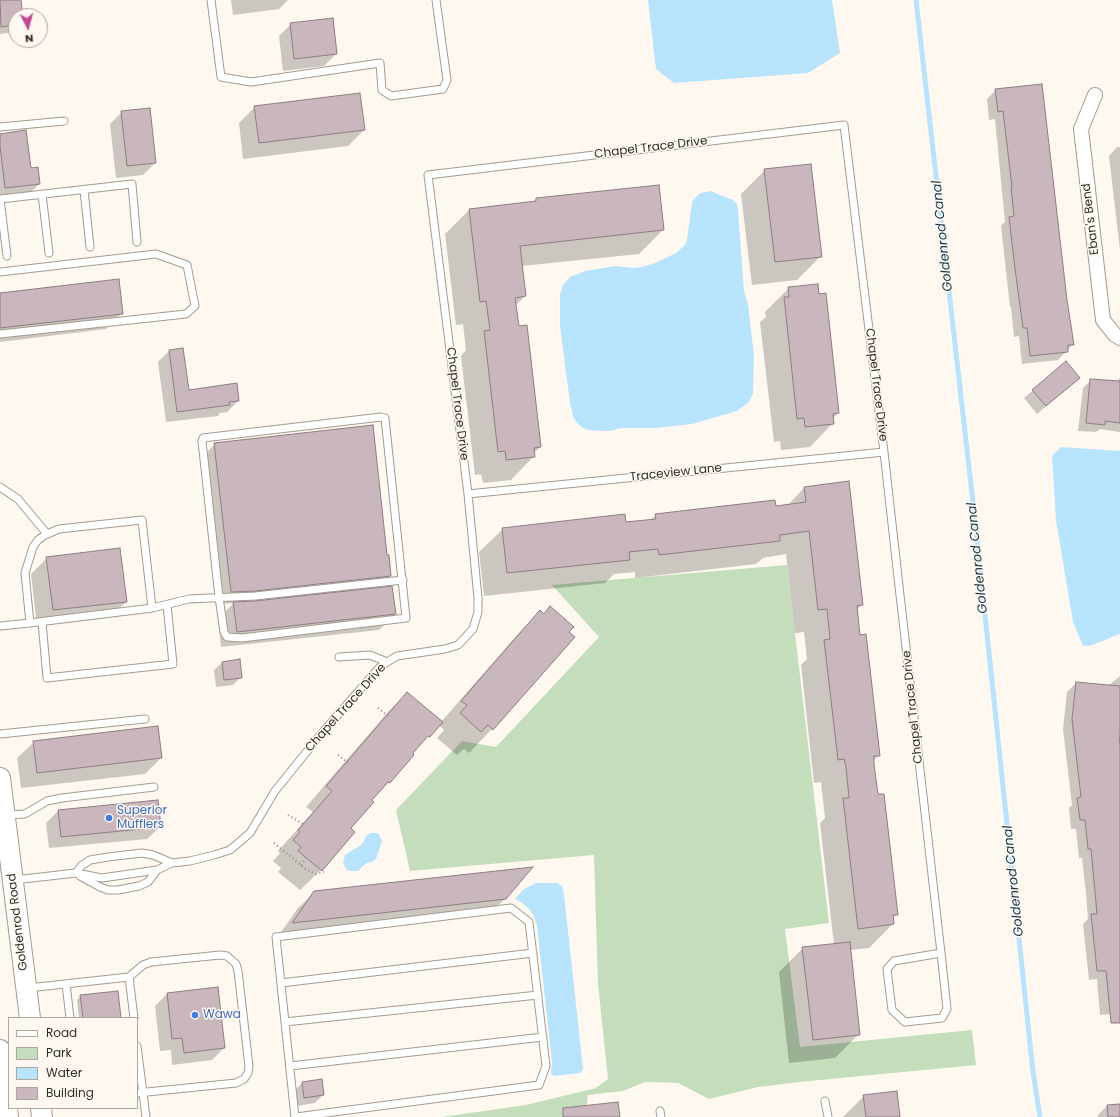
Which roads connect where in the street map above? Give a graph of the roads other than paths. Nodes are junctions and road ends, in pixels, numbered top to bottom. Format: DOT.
graph roads {
  1 [pos="211,0"];
  2 [pos="436,0"];
  3 [pos="1095,95"];
  4 [pos="64,121"];
  5 [pos="0,127"];
  6 [pos="84,190"];
  7 [pos="42,194"];
  8 [pos="0,199"];
  9 [pos="138,242"];
  10 [pos="90,247"];
  11 [pos="49,253"];
  12 [pos="7,256"];
  13 [pos="0,272"];
  14 [pos="0,334"];
  15 [pos="1120,338"];
  16 [pos="884,452"];
  17 [pos="0,487"];
  18 [pos="468,494"];
  19 [pos="47,534"];
  20 [pos="403,580"];
  21 [pos="219,597"];
  22 [pos="167,605"];
  23 [pos="152,608"];
  24 [pos="42,622"];
  25 [pos="30,623"];
  26 [pos="0,626"];
  27 [pos="339,657"];
  28 [pos="387,662"];
  29 [pos="144,719"];
  30 [pos="0,734"];
  31 [pos="0,778"];
  32 [pos="154,787"];
  33 [pos="4,815"];
  34 [pos="172,863"];
  35 [pos="157,870"];
  36 [pos="76,874"];
  37 [pos="13,878"];
  38 [pos="533,953"];
  39 [pos="941,953"];
  40 [pos="129,977"];
  41 [pos="281,983"];
  42 [pos="66,984"];
  43 [pos="26,988"];
  44 [pos="538,995"];
  45 [pos="30,1017"];
  46 [pos="70,1017"];
  47 [pos="134,1017"];
  48 [pos="285,1022"];
  49 [pos="543,1037"];
  50 [pos="0,1050"];
  51 [pos="138,1062"];
  52 [pos="290,1066"];
  53 [pos="140,1093"];
  54 [pos="826,1101"];
  55 [pos="8,1117"];
  56 [pos="146,1117"];
  57 [pos="296,1117"];
  58 [pos="828,1117"];
  1 -- 2 [label="lane"];
  3 -- 15 [label="street, Eban's Bend"];
  4 -- 5 [label="lane"];
  6 -- 7 [label="lane"];
  6 -- 9 [label="lane"];
  6 -- 10 [label="lane"];
  7 -- 8 [label="lane"];
  7 -- 11 [label="lane"];
  8 -- 12 [label="lane"];
  13 -- 14 [label="lane"];
  16 -- 18 [label="lane, Traceview Lane"];
  16 -- 18 [label="lane, Chapel Trace Drive"];
  16 -- 39 [label="lane, Chapel Trace Drive"];
  17 -- 19 [label="lane"];
  18 -- 28 [label="lane, Chapel Trace Drive"];
  19 -- 23 [label="lane"];
  19 -- 25 [label="lane"];
  20 -- 21 [label="lane"];
  20 -- 21 [label="lane"];
  20 -- 21 [label="lane"];
  21 -- 22 [label="lane"];
  22 -- 23 [label="lane"];
  22 -- 24 [label="lane"];
  23 -- 24 [label="lane"];
  24 -- 25 [label="lane"];
  25 -- 26 [label="lane"];
  27 -- 28 [label="lane"];
  28 -- 34 [label="lane, Chapel Trace Drive"];
  29 -- 30 [label="lane"];
  31 -- 33 [label="main road, Goldenrod Road"];
  32 -- 33 [label="lane"];
  33 -- 37 [label="main road, Goldenrod Road"];
  34 -- 35 [label="lane, Chapel Trace Drive"];
  34 -- 36 [label="lane, Chapel Trace Drive"];
  35 -- 36 [label="lane, Chapel Trace Drive"];
  35 -- 36 [label="lane, Chapel Trace Drive"];
  36 -- 37 [label="lane, Chapel Trace Drive"];
  37 -- 43 [label="main road, Goldenrod Road"];
  38 -- 41 [label="lane"];
  38 -- 41 [label="lane"];
  38 -- 44 [label="lane"];
  39 -- 39 [label="lane, Chapel Trace Drive"];
  40 -- 42 [label="lane"];
  40 -- 47 [label="lane"];
  40 -- 53 [label="lane"];
  41 -- 48 [label="lane"];
  42 -- 43 [label="lane"];
  42 -- 46 [label="lane"];
  43 -- 45 [label="main road, Goldenrod Road"];
  44 -- 48 [label="lane"];
  44 -- 49 [label="lane"];
  48 -- 52 [label="lane"];
  49 -- 52 [label="lane"];
  49 -- 57 [label="lane"];
  50 -- 55 [label="main road"];
  51 -- 53 [label="lane"];
  52 -- 57 [label="lane"];
  53 -- 56 [label="lane"];
  54 -- 58 [label="lane"];
}
